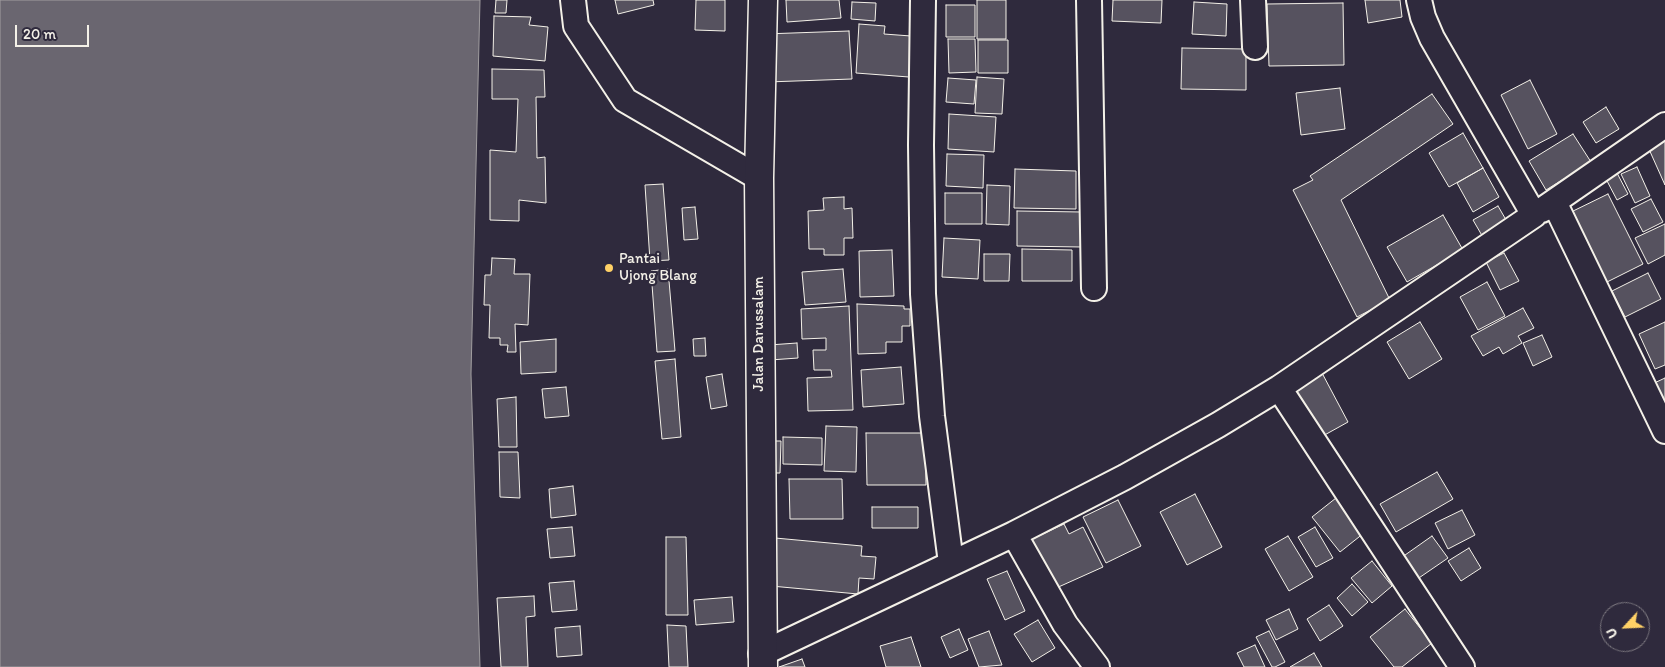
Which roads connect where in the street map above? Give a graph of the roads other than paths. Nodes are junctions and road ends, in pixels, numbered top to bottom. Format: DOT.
graph roads {
  1 [pos="573,0"];
  2 [pos="762,0"];
  3 [pos="922,0"];
  4 [pos="1089,0"];
  5 [pos="1253,0"];
  6 [pos="1419,0"];
  7 [pos="1255,47"];
  8 [pos="1665,125"];
  9 [pos="758,178"];
  10 [pos="1555,204"];
  11 [pos="1534,215"];
  12 [pos="1094,288"];
  13 [pos="1278,388"];
  14 [pos="1665,431"];
  15 [pos="1014,534"];
  16 [pos="951,564"];
  17 [pos="762,660"];
  18 [pos="1097,667"];
  19 [pos="1462,667"];
  1 -- 9 [label="street"];
  2 -- 9 [label="street, Jalan Darussalam"];
  3 -- 16 [label="street"];
  4 -- 12 [label="street"];
  5 -- 7 [label="street"];
  6 -- 11 [label="street"];
  8 -- 10 [label="street"];
  9 -- 17 [label="street, Jalan Darussalam"];
  10 -- 11 [label="street"];
  10 -- 14 [label="street"];
  11 -- 13 [label="street"];
  13 -- 15 [label="street"];
  13 -- 19 [label="street"];
  15 -- 16 [label="street"];
  15 -- 18 [label="street"];
  16 -- 17 [label="street"];
}
